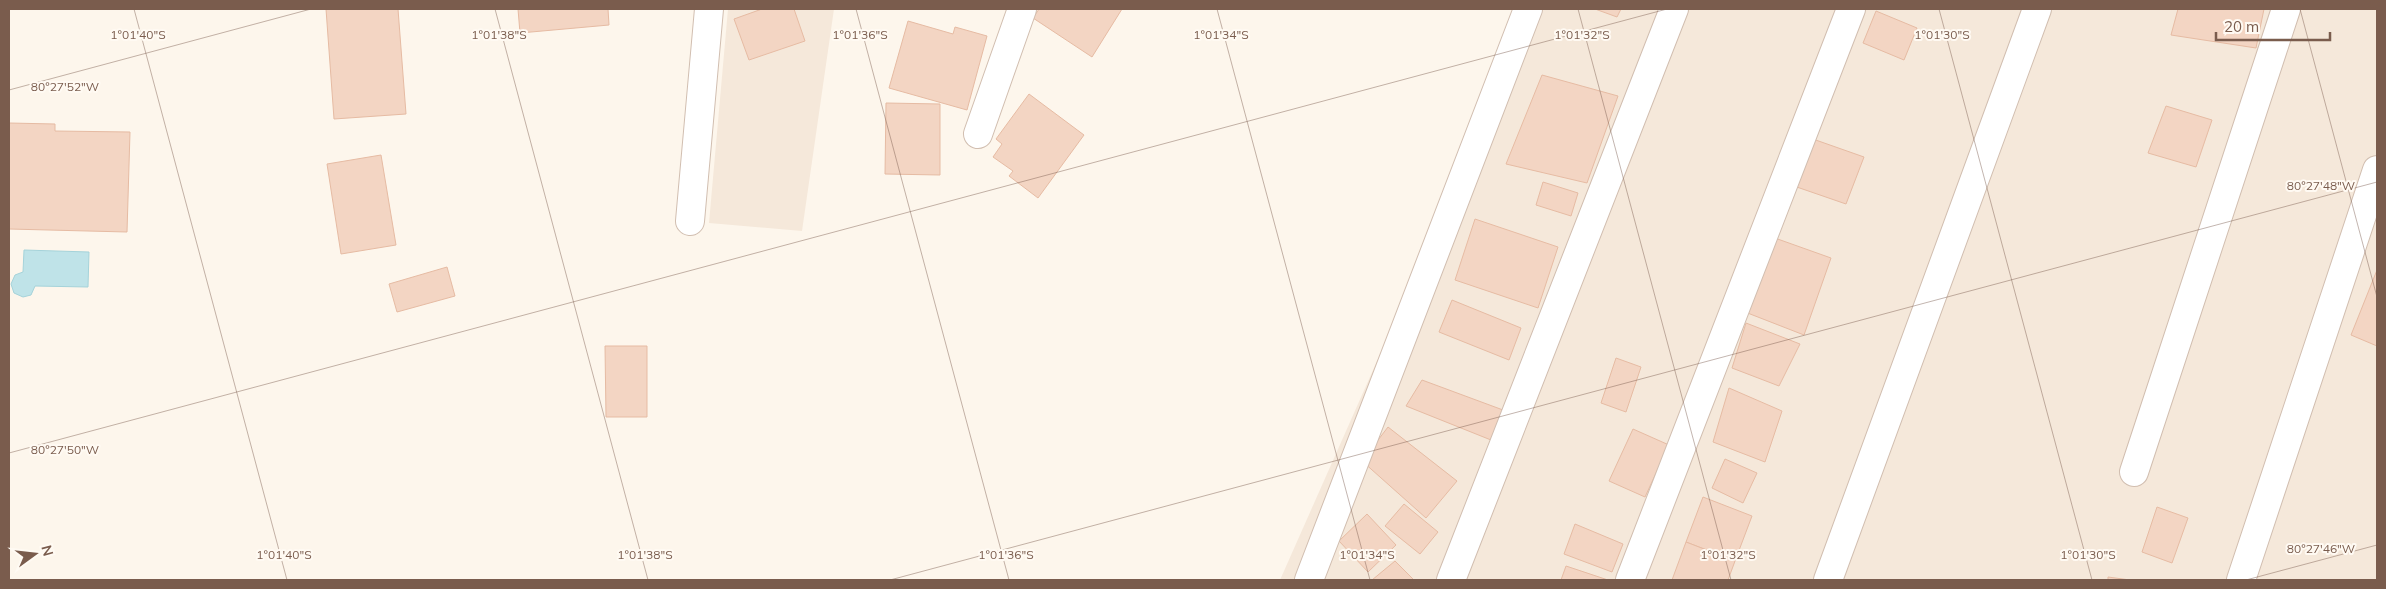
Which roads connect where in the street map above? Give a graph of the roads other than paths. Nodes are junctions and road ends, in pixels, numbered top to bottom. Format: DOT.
graph roads {
  1 [pos="709,9"];
  2 [pos="1022,9"];
  3 [pos="1528,9"];
  4 [pos="1674,9"];
  5 [pos="1851,9"];
  6 [pos="2037,9"];
  7 [pos="2286,9"];
  8 [pos="978,134"];
  9 [pos="2377,170"];
  10 [pos="690,221"];
  11 [pos="2134,472"];
  12 [pos="1309,580"];
  13 [pos="1451,580"];
  14 [pos="1630,580"];
  15 [pos="1828,580"];
  16 [pos="2241,580"];
  1 -- 10 [label="street"];
  2 -- 8 [label="street"];
  3 -- 12 [label="street"];
  4 -- 13 [label="street"];
  5 -- 14 [label="street"];
  6 -- 15 [label="street"];
  7 -- 11 [label="street"];
  9 -- 16 [label="street"];
}
